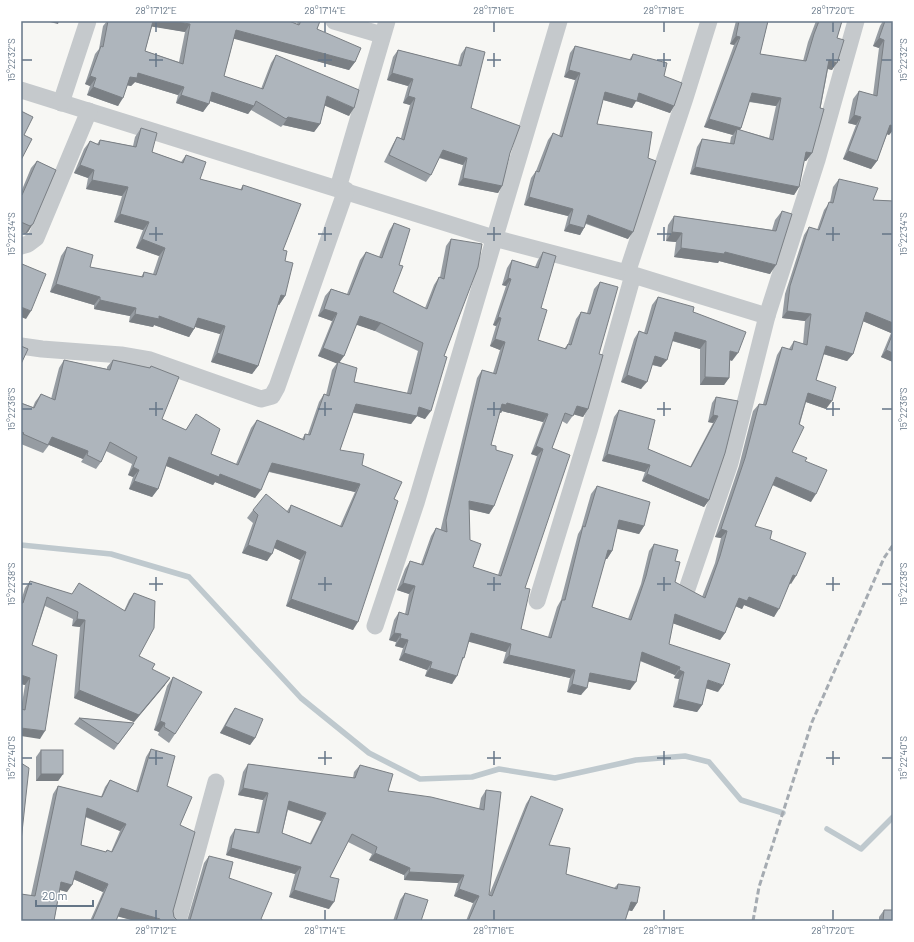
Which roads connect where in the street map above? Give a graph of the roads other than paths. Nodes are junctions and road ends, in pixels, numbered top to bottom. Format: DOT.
graph roads {
  1 [pos="88,21"];
  2 [pos="334,21"];
  3 [pos="559,21"];
  4 [pos="708,21"];
  5 [pos="856,21"];
  6 [pos="385,28"];
  7 [pos="21,90"];
  8 [pos="61,103"];
  9 [pos="89,111"];
  10 [pos="342,189"];
  11 [pos="494,238"];
  12 [pos="21,246"];
  13 [pos="630,274"];
  14 [pos="767,316"];
  15 [pos="21,346"];
  16 [pos="687,589"];
  17 [pos="537,601"];
  18 [pos="375,626"];
  19 [pos="216,782"];
  20 [pos="178,921"];
  1 -- 8 [label="street"];
  2 -- 6 [label="street"];
  3 -- 11 [label="street"];
  4 -- 13 [label="street"];
  5 -- 14 [label="street"];
  6 -- 10 [label="street"];
  7 -- 8 [label="street"];
  8 -- 9 [label="street"];
  9 -- 10 [label="street"];
  9 -- 12 [label="street"];
  10 -- 11 [label="street"];
  10 -- 15 [label="street"];
  11 -- 13 [label="street"];
  11 -- 18 [label="street"];
  13 -- 14 [label="street"];
  13 -- 17 [label="street"];
  14 -- 16 [label="street"];
  19 -- 20 [label="street"];
}
